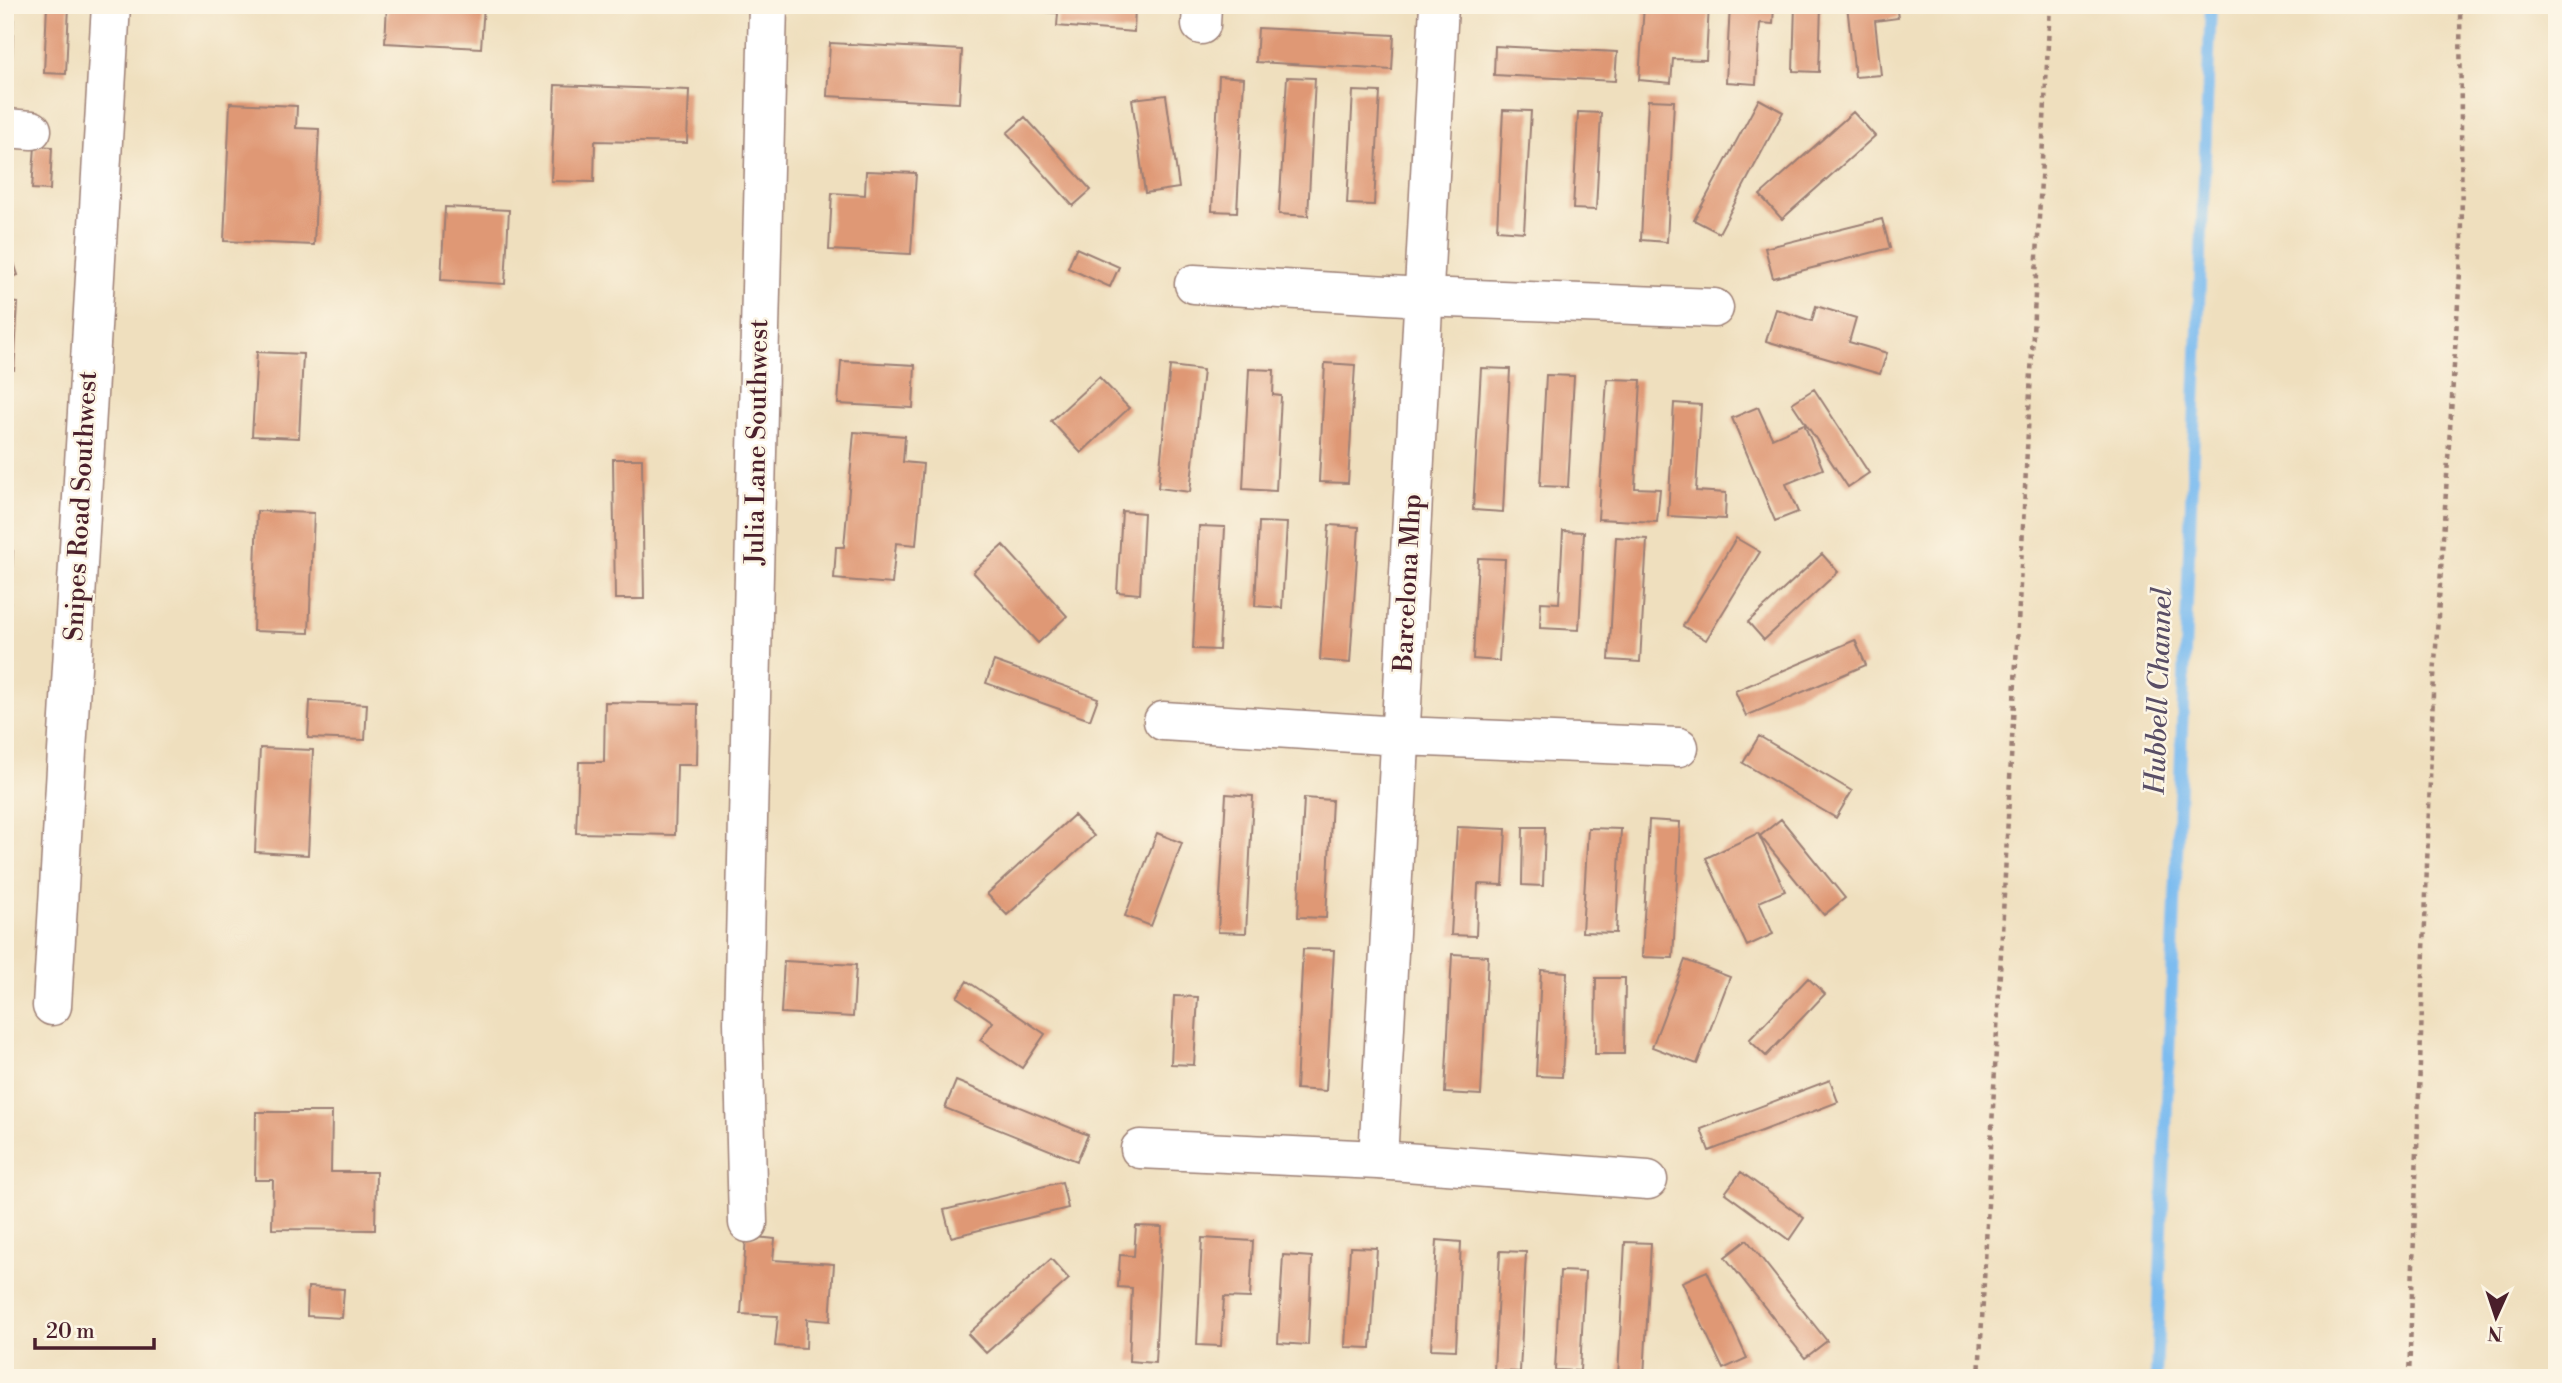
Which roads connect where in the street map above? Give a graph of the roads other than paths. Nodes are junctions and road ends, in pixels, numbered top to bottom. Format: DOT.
graph roads {
  1 [pos="111,5"];
  2 [pos="768,5"];
  3 [pos="1438,5"];
  4 [pos="1194,284"];
  5 [pos="1423,297"];
  6 [pos="1714,308"];
  7 [pos="1163,721"];
  8 [pos="1400,736"];
  9 [pos="1679,747"];
  10 [pos="52,1006"];
  11 [pos="1140,1149"];
  12 [pos="1378,1160"];
  13 [pos="1648,1180"];
  14 [pos="748,1223"];
  1 -- 10 [label="street, Snipes Road Southwest"];
  2 -- 14 [label="street, Julia Lane Southwest"];
  3 -- 5 [label="street, Barcelona Mhp"];
  4 -- 5 [label="street"];
  5 -- 6 [label="street"];
  5 -- 8 [label="street, Barcelona Mhp"];
  7 -- 8 [label="street"];
  8 -- 9 [label="street"];
  8 -- 12 [label="street, Barcelona Mhp"];
  11 -- 12 [label="street"];
  12 -- 13 [label="street"];
}
